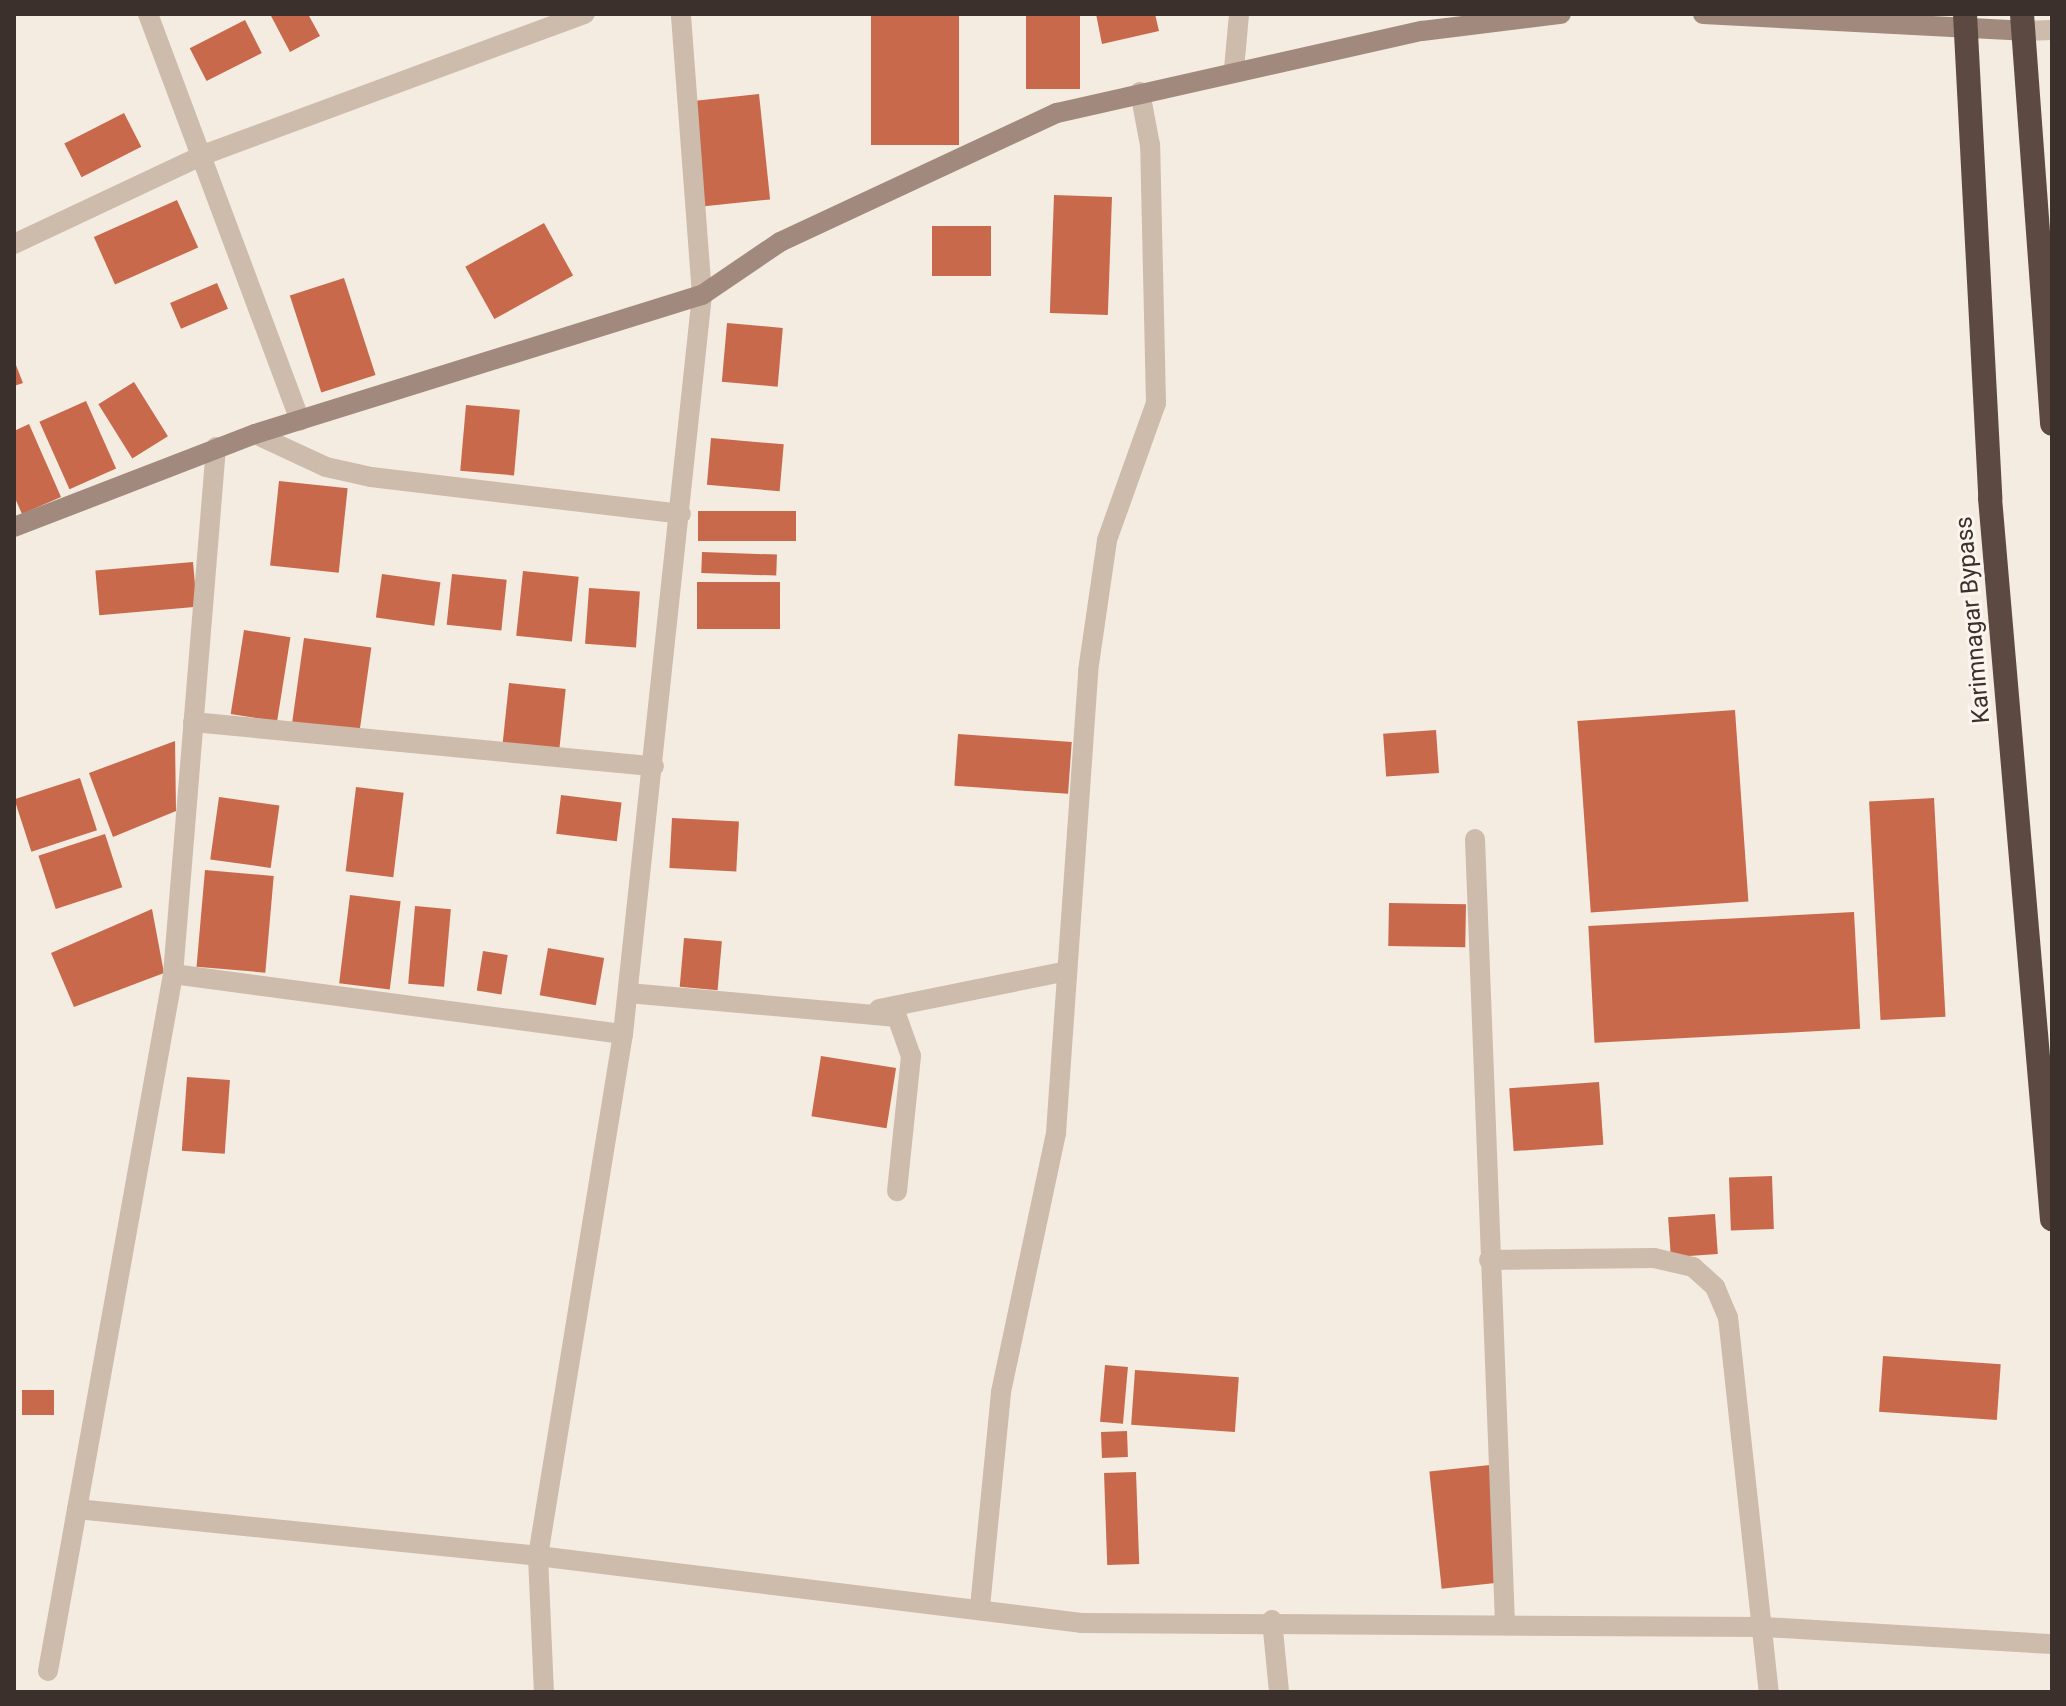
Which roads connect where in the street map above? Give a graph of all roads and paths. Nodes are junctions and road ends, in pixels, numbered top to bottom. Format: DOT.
graph roads {
  1 [pos="148,14"];
  2 [pos="585,14"];
  3 [pos="681,14"];
  4 [pos="1239,14"];
  5 [pos="1561,14"];
  6 [pos="1703,14"];
  7 [pos="1965,21"];
  8 [pos="2023,23"];
  9 [pos="2052,30"];
  10 [pos="1234,69"];
  11 [pos="1140,92"];
  12 [pos="203,155"];
  13 [pos="14,244"];
  14 [pos="702,295"];
  15 [pos="300,420"];
  16 [pos="2052,424"];
  17 [pos="255,434"];
  18 [pos="216,447"];
  19 [pos="681,514"];
  20 [pos="14,527"];
  21 [pos="193,722"];
  22 [pos="654,766"];
  23 [pos="1475,839"];
  24 [pos="1067,971"];
  25 [pos="173,974"];
  26 [pos="628,993"];
  27 [pos="875,1010"];
  28 [pos="623,1034"];
  29 [pos="897,1191"];
  30 [pos="2052,1219"];
  31 [pos="1489,1260"];
  32 [pos="77,1509"];
  33 [pos="538,1556"];
  34 [pos="980,1607"];
  35 [pos="1272,1620"];
  36 [pos="1505,1623"];
  37 [pos="1764,1627"];
  38 [pos="2052,1644"];
  39 [pos="48,1671"];
  40 [pos="544,1692"];
  41 [pos="1279,1692"];
  42 [pos="1769,1692"];
  1 -- 12 [label="street"];
  2 -- 12 [label="street"];
  3 -- 14 [label="street"];
  4 -- 10 [label="street"];
  5 -- 10 [label="street"];
  6 -- 7 [label="street"];
  7 -- 8 [label="street"];
  7 -- 30 [label="highway, Karimnagar Bypass"];
  8 -- 9 [label="street"];
  8 -- 16 [label="highway"];
  10 -- 11 [label="street"];
  11 -- 14 [label="street"];
  11 -- 24 [label="street"];
  12 -- 13 [label="street"];
  12 -- 15 [label="street"];
  14 -- 15 [label="street"];
  14 -- 19 [label="street"];
  15 -- 17 [label="street"];
  17 -- 18 [label="street"];
  17 -- 19 [label="street"];
  18 -- 20 [label="street"];
  18 -- 21 [label="street"];
  19 -- 22 [label="street"];
  21 -- 22 [label="street"];
  21 -- 25 [label="street"];
  22 -- 26 [label="street"];
  23 -- 31 [label="street"];
  24 -- 27 [label="street"];
  24 -- 34 [label="street"];
  25 -- 28 [label="street"];
  25 -- 32 [label="street"];
  26 -- 27 [label="street"];
  26 -- 28 [label="street"];
  27 -- 29 [label="street"];
  28 -- 33 [label="street"];
  31 -- 36 [label="street"];
  31 -- 37 [label="street"];
  32 -- 33 [label="street"];
  32 -- 39 [label="street"];
  33 -- 34 [label="street"];
  33 -- 40 [label="street"];
  34 -- 35 [label="street"];
  35 -- 36 [label="street"];
  35 -- 41 [label="street"];
  36 -- 37 [label="street"];
  37 -- 38 [label="street"];
  37 -- 42 [label="street"];
}
